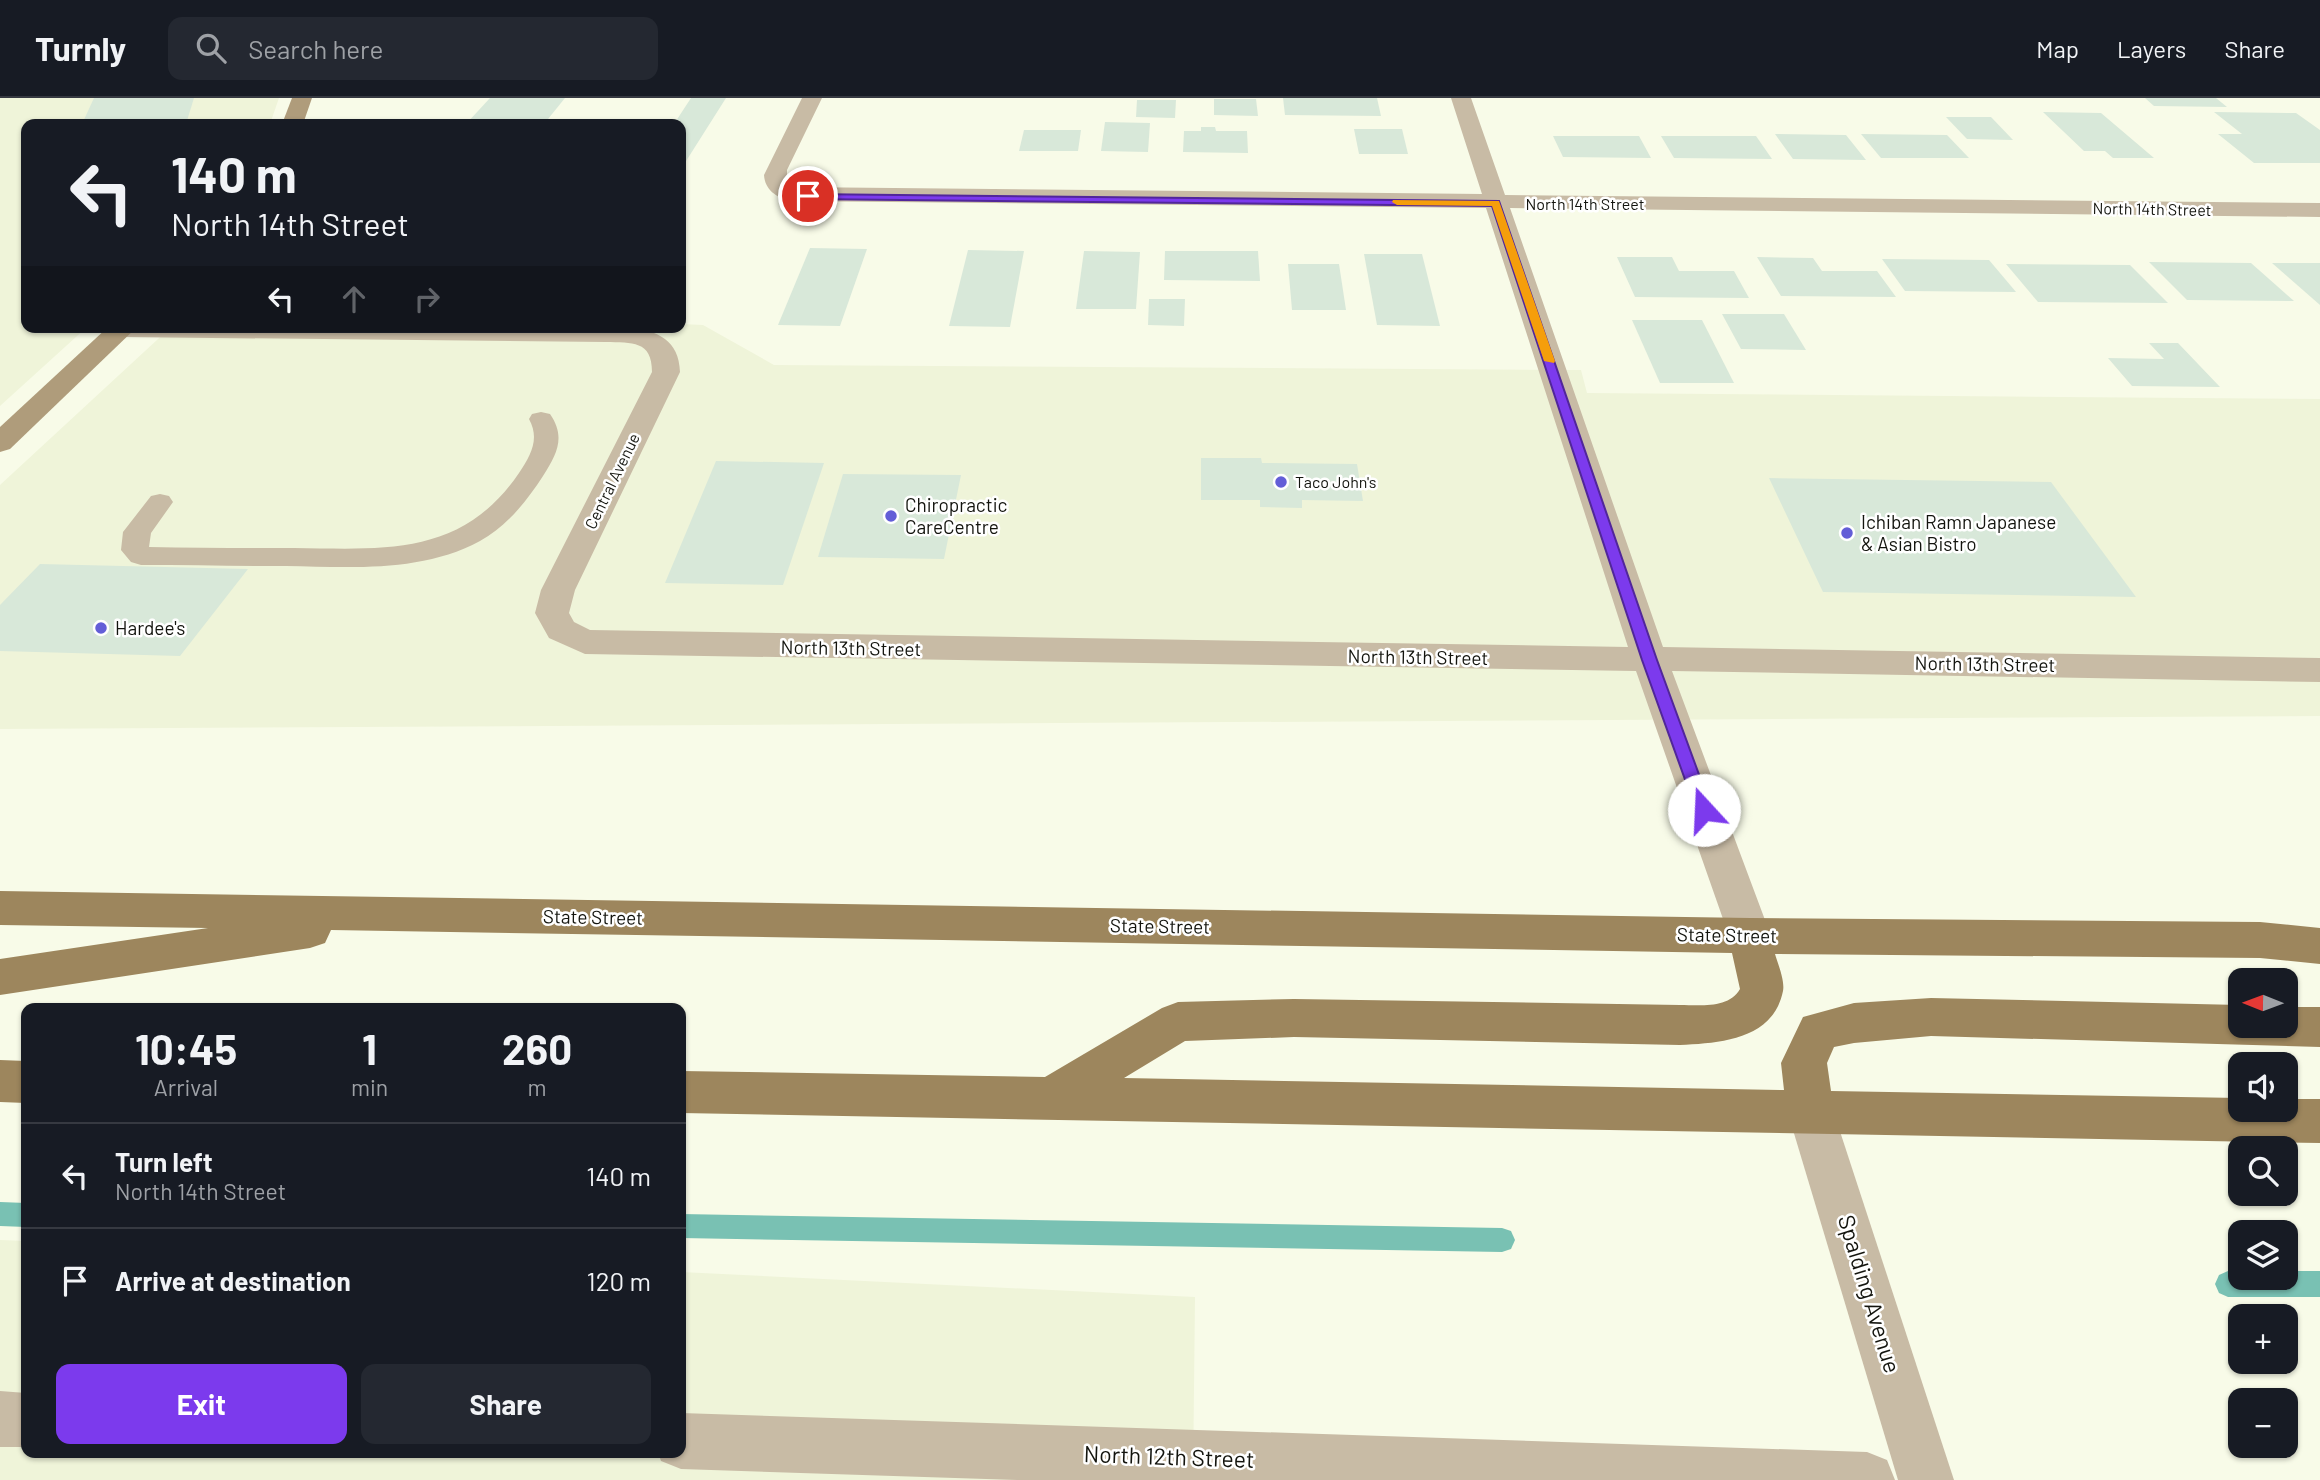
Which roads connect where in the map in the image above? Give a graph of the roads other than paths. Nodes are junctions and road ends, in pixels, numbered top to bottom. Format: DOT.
graph roads {
  1 [pos="302,98"];
  2 [pos="812,98"];
  3 [pos="1461,98"];
  4 [pos="295,119"];
  5 [pos="1496,203"];
  6 [pos="2320,210"];
  7 [pos="118,333"];
  8 [pos="486,333"];
  9 [pos="541,419"];
  10 [pos="0,443"];
  11 [pos="160,502"];
  12 [pos="558,590"];
  13 [pos="1650,660"];
  14 [pos="2320,670"];
  15 [pos="0,908"];
  16 [pos="426,915"];
  17 [pos="1750,936"];
  18 [pos="2320,946"];
  19 [pos="0,977"];
  20 [pos="2228,1026"];
  21 [pos="2298,1027"];
  22 [pos="2320,1027"];
  23 [pos="0,1081"];
  24 [pos="21,1082"];
  25 [pos="686,1092"];
  26 [pos="1053,1097"];
  27 [pos="1810,1110"];
  28 [pos="2320,1121"];
  29 [pos="0,1419"];
  30 [pos="21,1420"];
  31 [pos="686,1441"];
  32 [pos="1867,1480"];
  33 [pos="1926,1480"];
  1 -- 4 [label="street"];
  2 -- 5 [label="street, North 14th Street"];
  3 -- 5 [label="street"];
  5 -- 6 [label="street, North 14th Street"];
  5 -- 13 [label="street"];
  7 -- 10 [label="street"];
  8 -- 12 [label="street, Central Avenue"];
  9 -- 11 [label="lane"];
  12 -- 13 [label="street, North 13th Street"];
  13 -- 14 [label="street, North 13th Street"];
  13 -- 17 [label="street"];
  15 -- 16 [label="main road, State Street"];
  16 -- 17 [label="main road, State Street"];
  16 -- 19 [label="main road"];
  17 -- 18 [label="main road, State Street"];
  17 -- 26 [label="main road"];
  20 -- 27 [label="main road"];
  21 -- 22 [label="main road"];
  23 -- 24 [label="main road"];
  25 -- 26 [label="main road"];
  26 -- 27 [label="main road"];
  27 -- 28 [label="main road"];
  27 -- 33 [label="street, Spalding Avenue"];
  29 -- 30 [label="street"];
  31 -- 32 [label="street, North 12th Street"];
}
